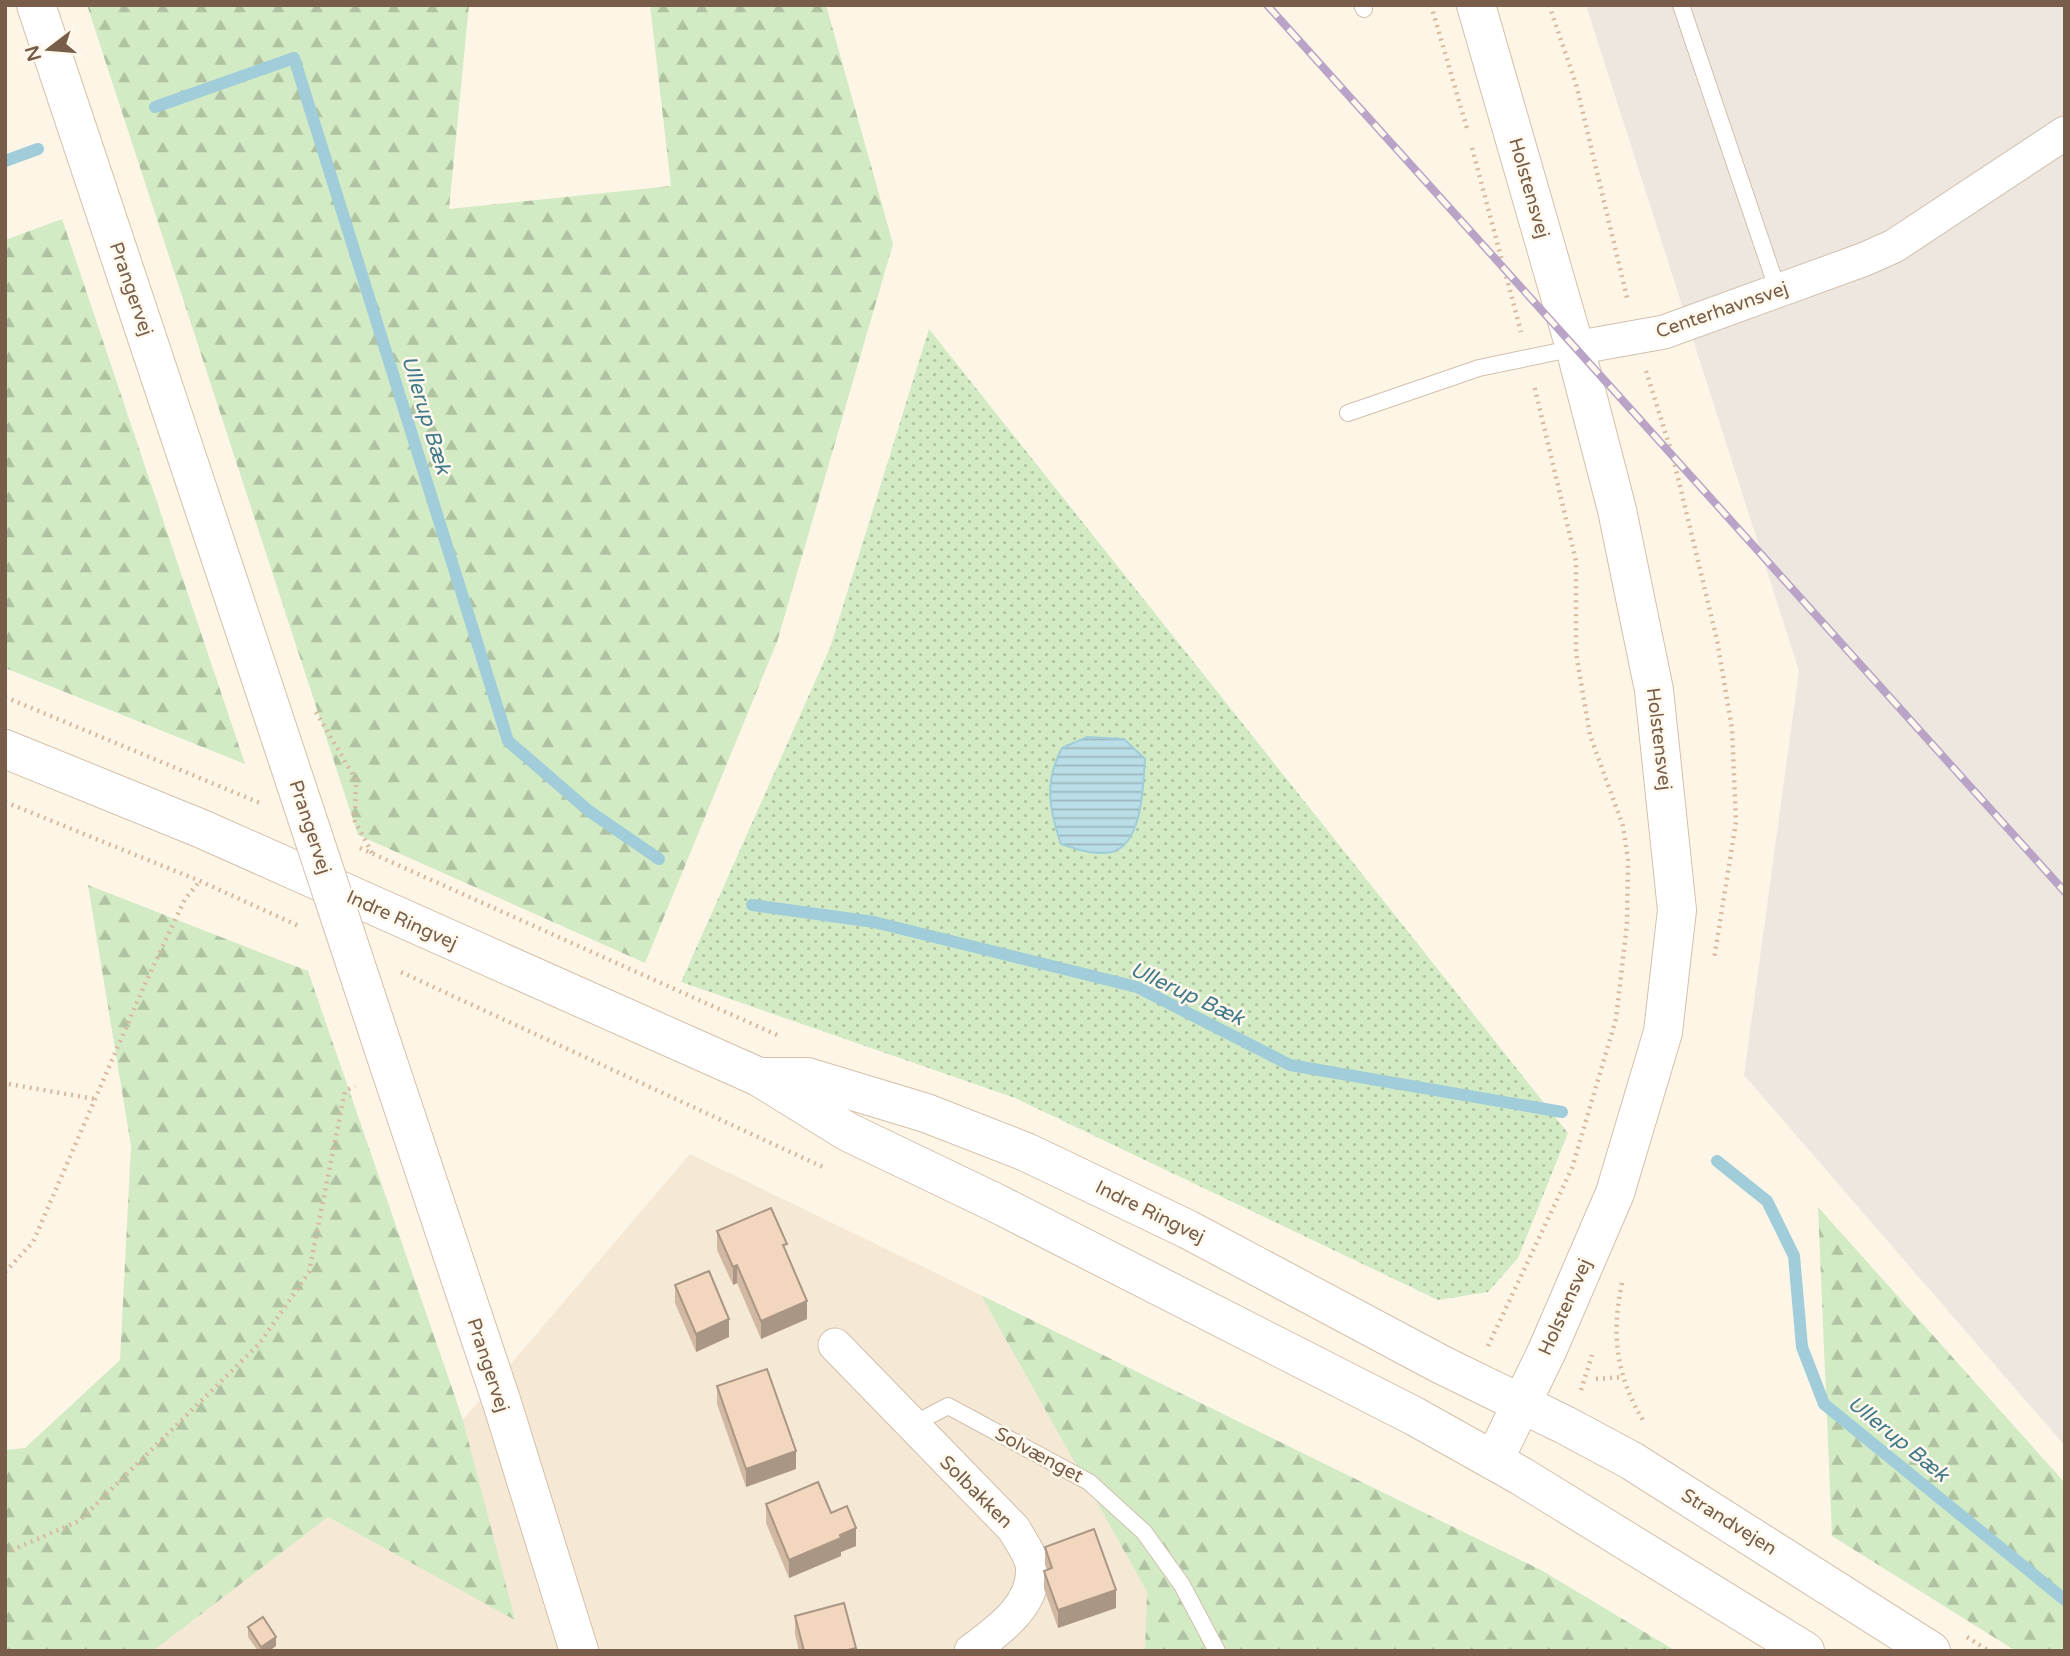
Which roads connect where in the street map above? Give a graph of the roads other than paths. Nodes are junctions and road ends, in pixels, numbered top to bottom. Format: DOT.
graph roads {
  1 [pos="36,5"];
  2 [pos="1476,5"];
  3 [pos="1681,5"];
  4 [pos="2065,133"];
  5 [pos="1777,291"];
  6 [pos="1575,348"];
  7 [pos="1348,414"];
  8 [pos="5,749"];
  9 [pos="758,1077"];
  10 [pos="835,1345"];
  11 [pos="1520,1404"];
  12 [pos="910,1426"];
  13 [pos="1494,1461"];
  14 [pos="579,1651"];
  15 [pos="971,1651"];
  16 [pos="1217,1651"];
  17 [pos="1805,1651"];
  18 [pos="1931,1651"];
  1 -- 14 [label="street, Prangervej, bridge"];
  2 -- 6 [label="street, Holstensvej"];
  3 -- 5 [label="lane"];
  4 -- 5 [label="street, Centerhavnsvej"];
  5 -- 6 [label="street, Centerhavnsvej"];
  6 -- 7 [label="lane, Centerhavnsvej"];
  6 -- 11 [label="street, Holstensvej"];
  8 -- 9 [label="street, Indre Ringvej"];
  9 -- 11 [label="street, Indre Ringvej"];
  9 -- 13 [label="street, Indre Ringvej"];
  10 -- 12 [label="street, Solbakken"];
  11 -- 13 [label="street, Holstensvej"];
  11 -- 18 [label="street, Strandvejen"];
  12 -- 15 [label="street, Solbakken"];
  12 -- 16 [label="lane, Solvænget"];
  13 -- 17 [label="street"];
}
